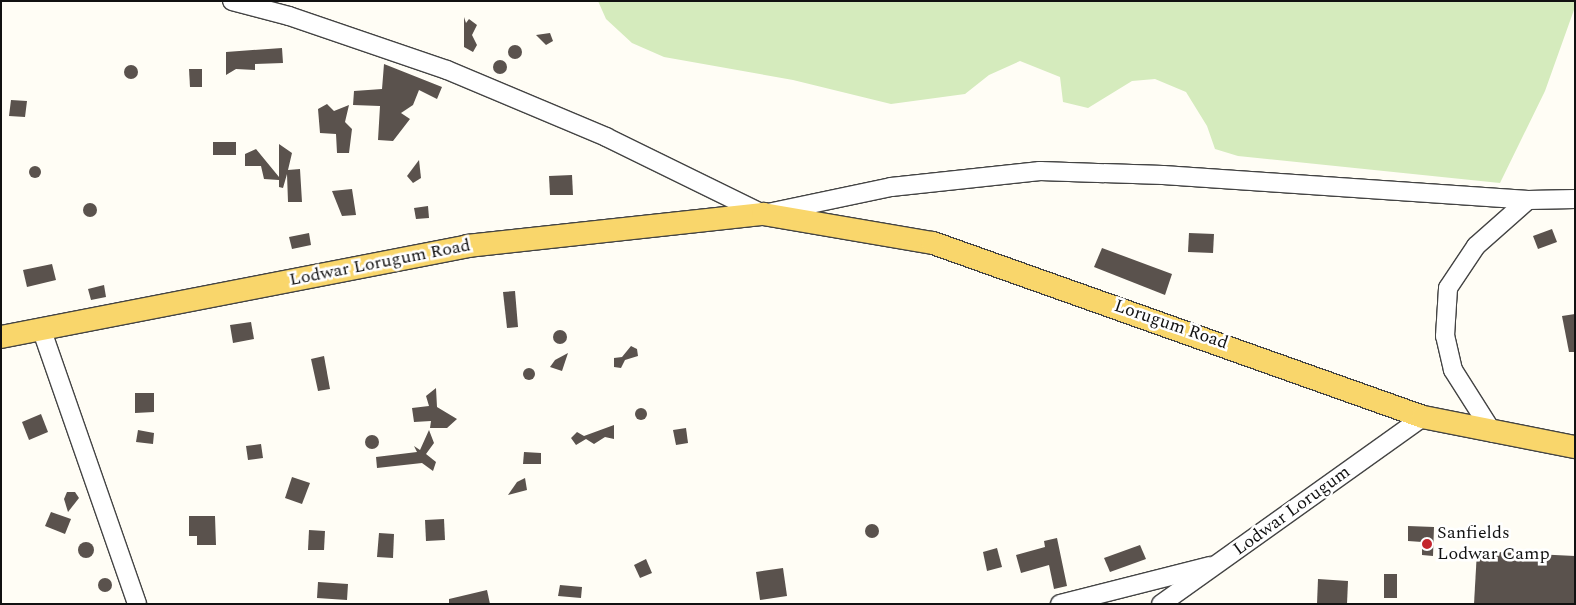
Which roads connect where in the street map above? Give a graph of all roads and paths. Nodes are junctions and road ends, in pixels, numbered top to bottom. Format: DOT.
graph roads {
  1 [pos="232,1"];
  2 [pos="1575,199"];
  3 [pos="1528,200"];
  4 [pos="763,214"];
  5 [pos="41,328"];
  6 [pos="1,337"];
  7 [pos="1422,417"];
  8 [pos="1493,433"];
  9 [pos="1575,447"];
  10 [pos="1219,564"];
  11 [pos="137,604"];
  12 [pos="1060,604"];
  13 [pos="1161,604"];
  1 -- 4 [label="street"];
  2 -- 3 [label="street"];
  3 -- 4 [label="street"];
  3 -- 8 [label="street"];
  4 -- 5 [label="main road, Lodwar Lorugum Road"];
  4 -- 7 [label="main road, Lorugum Road"];
  5 -- 6 [label="main road, Lodwar Lorugum Road"];
  5 -- 11 [label="street"];
  7 -- 8 [label="main road, Lorugum Road"];
  7 -- 10 [label="street, Lodwar Lorugum"];
  8 -- 9 [label="main road, Lorugum Road"];
  10 -- 12 [label="street"];
  10 -- 13 [label="street, Lodwar Lorugum"];
}
